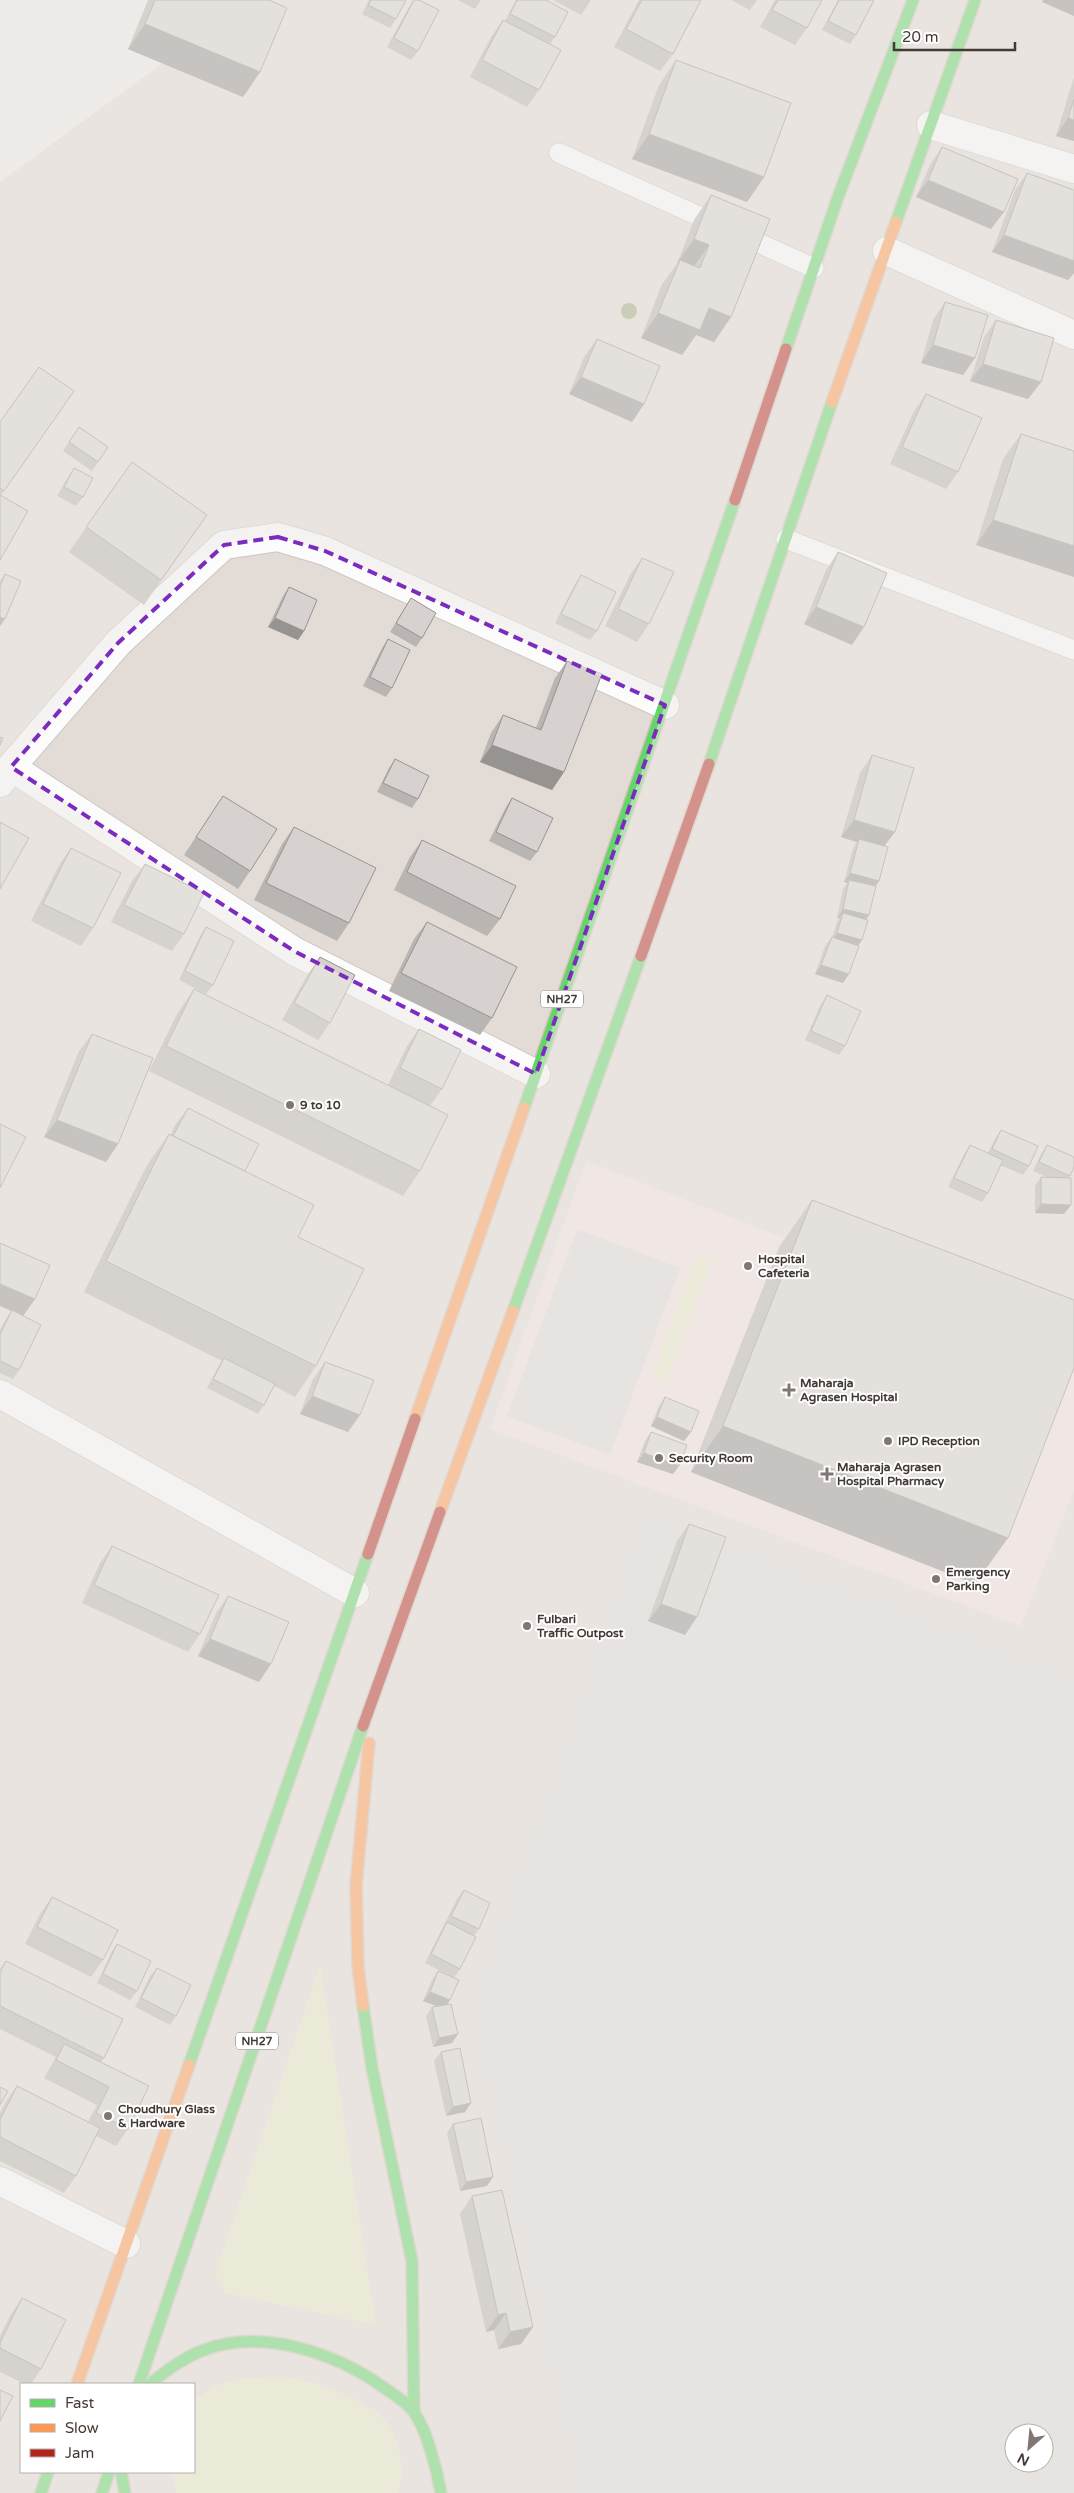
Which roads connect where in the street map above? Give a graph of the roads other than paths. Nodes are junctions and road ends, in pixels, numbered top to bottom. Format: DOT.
graph roads {
  1 [pos="913,0"];
  2 [pos="975,0"];
  3 [pos="931,125"];
  4 [pos="559,153"];
  5 [pos="1074,169"];
  6 [pos="887,251"];
  7 [pos="814,268"];
  8 [pos="1074,335"];
  9 [pos="786,539"];
  10 [pos="1074,650"];
  11 [pos="665,705"];
  12 [pos="5,775"];
  13 [pos="536,1074"];
  14 [pos="0,1394"];
  15 [pos="355,1593"];
  16 [pos="373,1697"];
  17 [pos="0,2181"];
  18 [pos="126,2244"];
  19 [pos="77,2383"];
  20 [pos="138,2383"];
  21 [pos="151,2383"];
  22 [pos="414,2412"];
  23 [pos="48,2473"];
  24 [pos="109,2473"];
  25 [pos="121,2473"];
  26 [pos="41,2493"];
  27 [pos="102,2493"];
  28 [pos="125,2493"];
  29 [pos="442,2493"];
  1 -- 7 [label="main road, NH27"];
  2 -- 3 [label="main road, NH27"];
  3 -- 5 [label="street"];
  3 -- 6 [label="main road, NH27"];
  4 -- 7 [label="lane"];
  6 -- 8 [label="street"];
  6 -- 9 [label="main road, NH27"];
  7 -- 11 [label="main road, NH27"];
  9 -- 10 [label="lane"];
  9 -- 16 [label="main road, NH27"];
  11 -- 12 [label="street"];
  11 -- 13 [label="main road, NH27"];
  12 -- 13 [label="street"];
  13 -- 15 [label="main road, NH27"];
  14 -- 15 [label="street"];
  15 -- 18 [label="main road, NH27"];
  16 -- 20 [label="main road, NH27"];
  16 -- 22 [label="main road, NH27"];
  17 -- 18 [label="street"];
  18 -- 19 [label="main road, NH27"];
  21 -- 22 [label="main road, NH27"];
  22 -- 29 [label="main road, NH27"];
  23 -- 26 [label="main road"];
  24 -- 27 [label="main road"];
  25 -- 28 [label="main road"];
}
